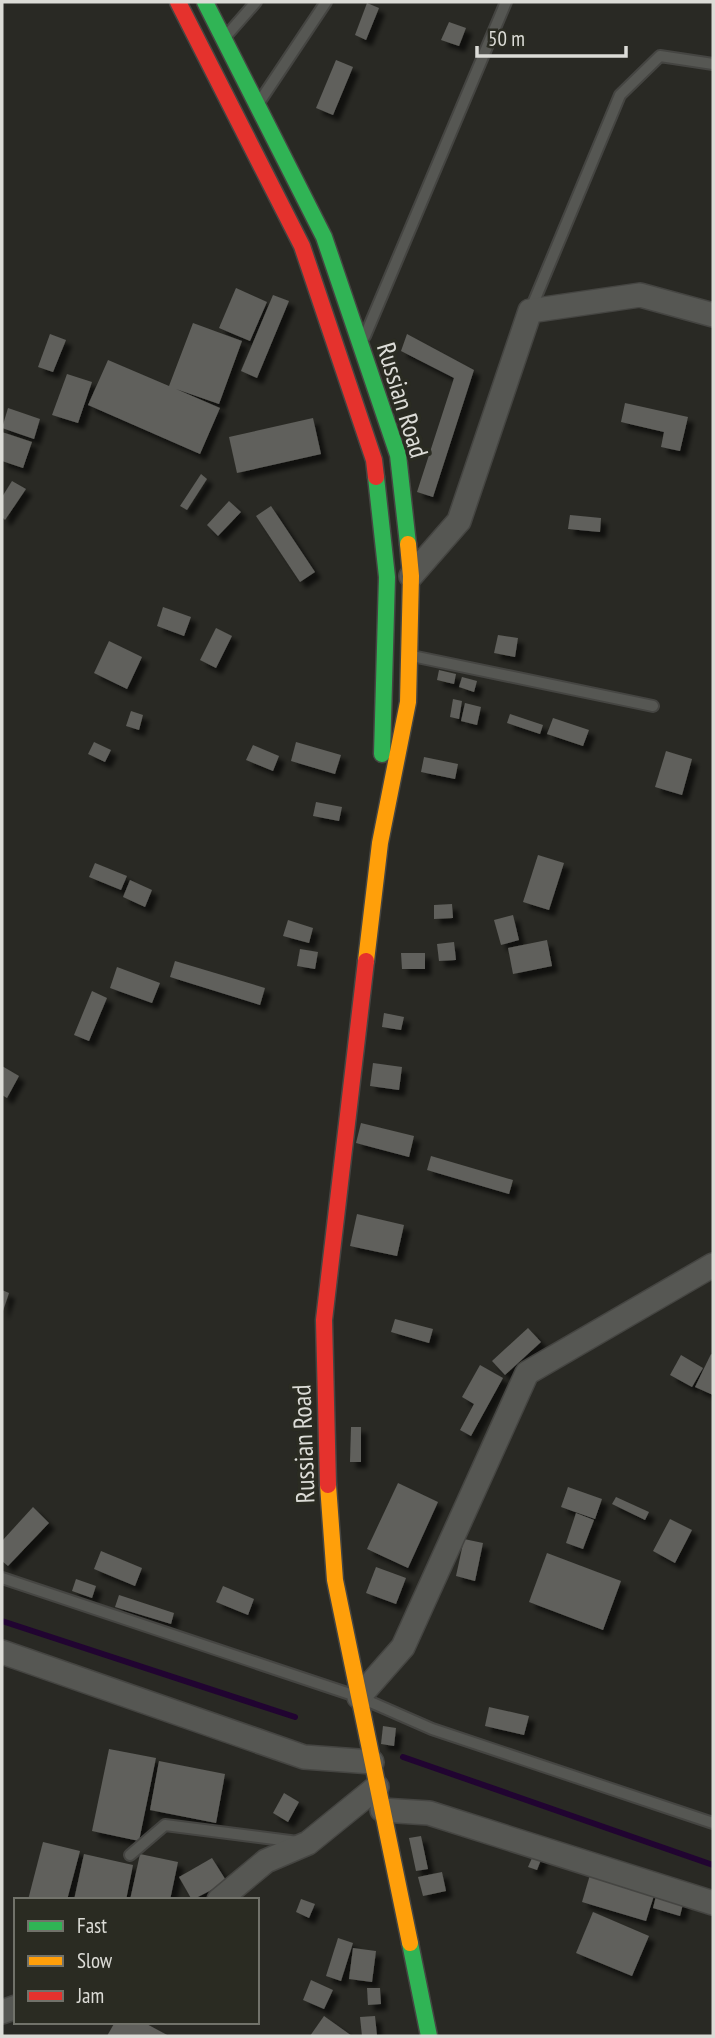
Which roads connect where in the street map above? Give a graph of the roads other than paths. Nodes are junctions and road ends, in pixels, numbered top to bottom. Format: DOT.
graph roads {
  1 [pos="178,2"];
  2 [pos="205,2"];
  3 [pos="256,2"];
  4 [pos="327,2"];
  5 [pos="506,2"];
  6 [pos="223,40"];
  7 [pos="713,64"];
  8 [pos="257,107"];
  9 [pos="530,311"];
  10 [pos="713,315"];
  11 [pos="361,345"];
  12 [pos="411,576"];
  13 [pos="409,655"];
  14 [pos="653,706"];
  15 [pos="380,843"];
  16 [pos="713,1265"];
  17 [pos="2,1578"];
  18 [pos="2,1652"];
  19 [pos="359,1698"];
  20 [pos="372,1762"];
  21 [pos="380,1798"];
  22 [pos="713,1823"];
  23 [pos="308,1843"];
  24 [pos="130,1855"];
  25 [pos="221,1898"];
  26 [pos="713,1903"];
  27 [pos="429,2036"];
  1 -- 15 [label="main road, Russian Road"];
  2 -- 6 [label="main road, Russian Road"];
  3 -- 6 [label="lane"];
  4 -- 8 [label="lane"];
  5 -- 11 [label="lane"];
  6 -- 8 [label="main road, Russian Road"];
  7 -- 9 [label="lane"];
  8 -- 11 [label="main road, Russian Road"];
  9 -- 10 [label="street"];
  9 -- 12 [label="street"];
  11 -- 12 [label="main road, Russian Road"];
  12 -- 13 [label="main road, Russian Road"];
  13 -- 14 [label="lane"];
  13 -- 15 [label="main road, Russian Road"];
  15 -- 19 [label="main road, Russian Road"];
  16 -- 19 [label="street"];
  17 -- 19 [label="lane"];
  18 -- 20 [label="street"];
  19 -- 20 [label="main road, Russian Road"];
  19 -- 22 [label="lane"];
  20 -- 21 [label="main road, Russian Road"];
  21 -- 23 [label="street"];
  21 -- 26 [label="street"];
  21 -- 27 [label="main road, Russian Road"];
  23 -- 24 [label="lane"];
  23 -- 25 [label="street"];
}
